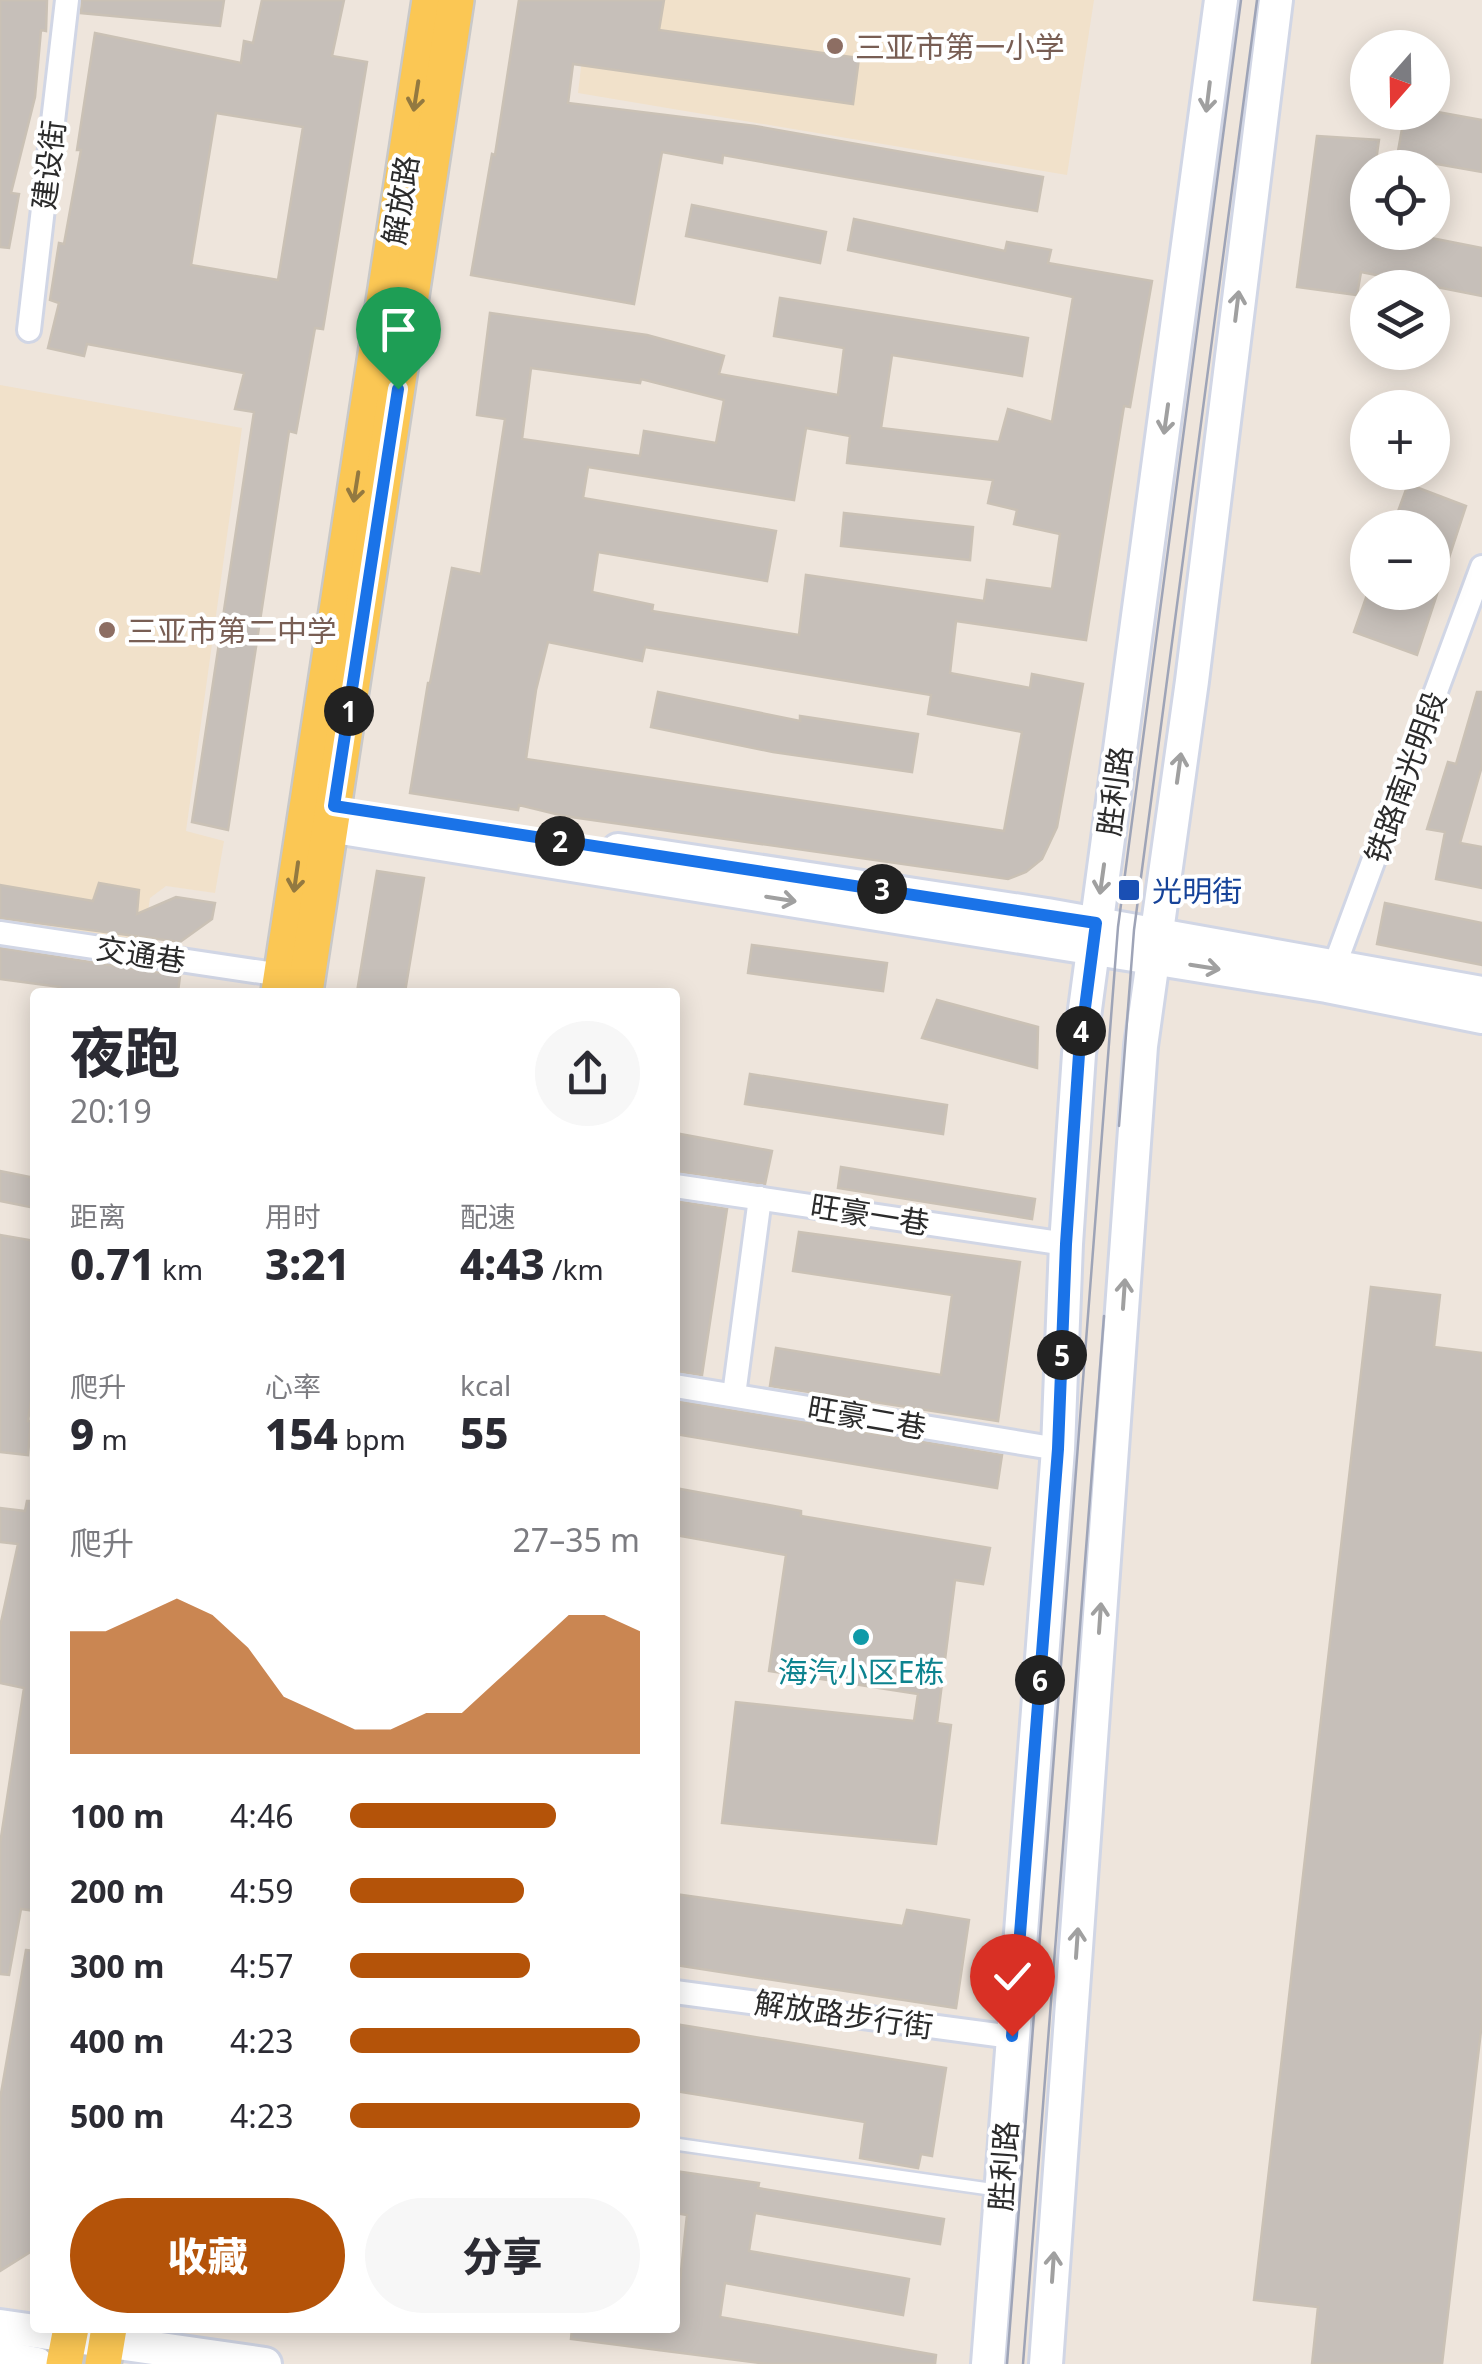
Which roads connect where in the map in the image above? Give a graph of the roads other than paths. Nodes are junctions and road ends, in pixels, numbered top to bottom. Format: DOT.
graph roads {
  1 [pos="67,0"];
  2 [pos="430,0"];
  3 [pos="456,0"];
  4 [pos="1221,0"];
  5 [pos="1276,0"];
  6 [pos="29,330"];
  7 [pos="1482,568"];
  8 [pos="319,815"];
  9 [pos="0,933"];
  10 [pos="1094,936"];
  11 [pos="1155,946"];
  12 [pos="1331,975"];
  13 [pos="288,987"];
  14 [pos="1482,993"];
  15 [pos="1482,1017"];
  16 [pos="680,1187"];
  17 [pos="760,1198"];
  18 [pos="1066,1244"];
  19 [pos="680,1387"];
  20 [pos="734,1395"];
  21 [pos="1058,1449"];
  22 [pos="680,1993"];
  23 [pos="1012,2036"];
  24 [pos="680,2145"];
  25 [pos="1001,2191"];
  26 [pos="0,2326"];
  27 [pos="68,2342"];
  28 [pos="106,2344"];
  29 [pos="0,2358"];
  30 [pos="37,2364"];
  31 [pos="265,2364"];
  32 [pos="988,2364"];
  33 [pos="1046,2364"];
  1 -- 6 [label="street, 建设街"];
  2 -- 8 [label="main road, 解放路, one-way"];
  3 -- 8 [label="main road, 解放路"];
  4 -- 10 [label="main road, 胜利路, one-way"];
  11 -- 5 [label="main road, 胜利路, one-way"];
  7 -- 12 [label="street, 铁路南光明段"];
  8 -- 10 [label="main road"];
  8 -- 13 [label="main road, 解放路"];
  9 -- 13 [label="street, 交通巷"];
  10 -- 11 [label="main road"];
  10 -- 18 [label="main road, 胜利路"];
  11 -- 12 [label="main road"];
  33 -- 11 [label="main road, 胜利路, one-way"];
  12 -- 14 [label="main road"];
  12 -- 15 [label="main road"];
  16 -- 17 [label="street, 旺豪一巷"];
  17 -- 18 [label="street, 旺豪一巷"];
  17 -- 20 [label="street"];
  18 -- 21 [label="main road, 胜利路"];
  19 -- 20 [label="street, 旺豪二巷"];
  20 -- 21 [label="street, 旺豪二巷"];
  21 -- 23 [label="main road, 胜利路"];
  22 -- 23 [label="street, 解放路步行街"];
  23 -- 25 [label="main road, 胜利路"];
  24 -- 25 [label="lane"];
  25 -- 32 [label="main road, 胜利路"];
  26 -- 27 [label="main road"];
  27 -- 28 [label="main road"];
  28 -- 31 [label="main road"];
  29 -- 30 [label="main road"];
}
